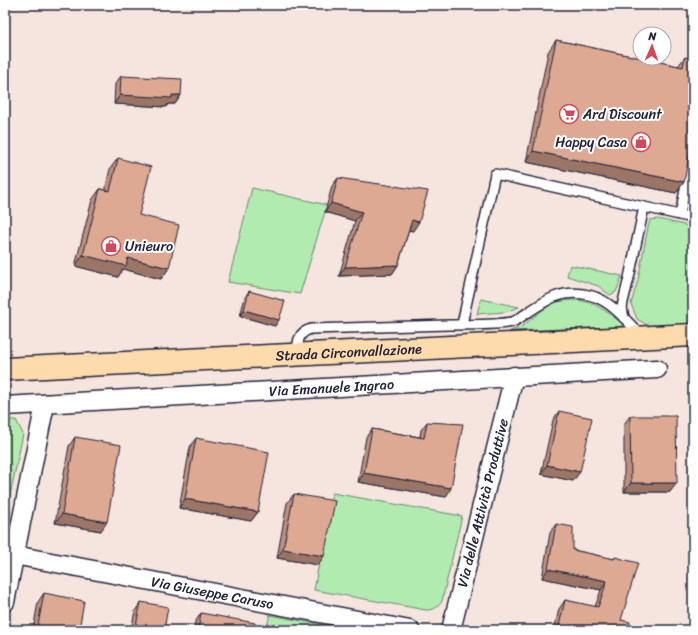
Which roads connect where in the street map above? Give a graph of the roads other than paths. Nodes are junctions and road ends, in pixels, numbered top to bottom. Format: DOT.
graph roads {
  1 [pos="693,149"];
  2 [pos="644,207"];
  3 [pos="680,215"];
  4 [pos="693,218"];
  5 [pos="624,318"];
  6 [pos="462,324"];
  7 [pos="693,335"];
  8 [pos="643,338"];
  9 [pos="297,356"];
  10 [pos="657,369"];
  11 [pos="5,370"];
  12 [pos="514,376"];
  13 [pos="45,404"];
  14 [pos="5,406"];
  15 [pos="14,555"];
  16 [pos="5,602"];
  17 [pos="410,630"];
  18 [pos="451,630"];
  1 -- 3 [label="lane"];
  2 -- 3 [label="lane"];
  2 -- 5 [label="lane"];
  2 -- 6 [label="lane"];
  3 -- 4 [label="lane"];
  5 -- 6 [label="lane"];
  5 -- 8 [label="lane"];
  6 -- 9 [label="lane"];
  7 -- 8 [label="main road, Strada Circonvallazione"];
  8 -- 9 [label="main road, Strada Circonvallazione"];
  9 -- 11 [label="main road, Strada Circonvallazione"];
  10 -- 12 [label="street, Via Emanuele Ingrao"];
  12 -- 13 [label="street, Via Emanuele Ingrao"];
  12 -- 18 [label="street, Via delle Attività Produttive"];
  13 -- 14 [label="street, Via Emanuele Ingrao"];
  13 -- 15 [label="street"];
  15 -- 16 [label="street"];
  15 -- 17 [label="street, Via Giuseppe Caruso"];
}
